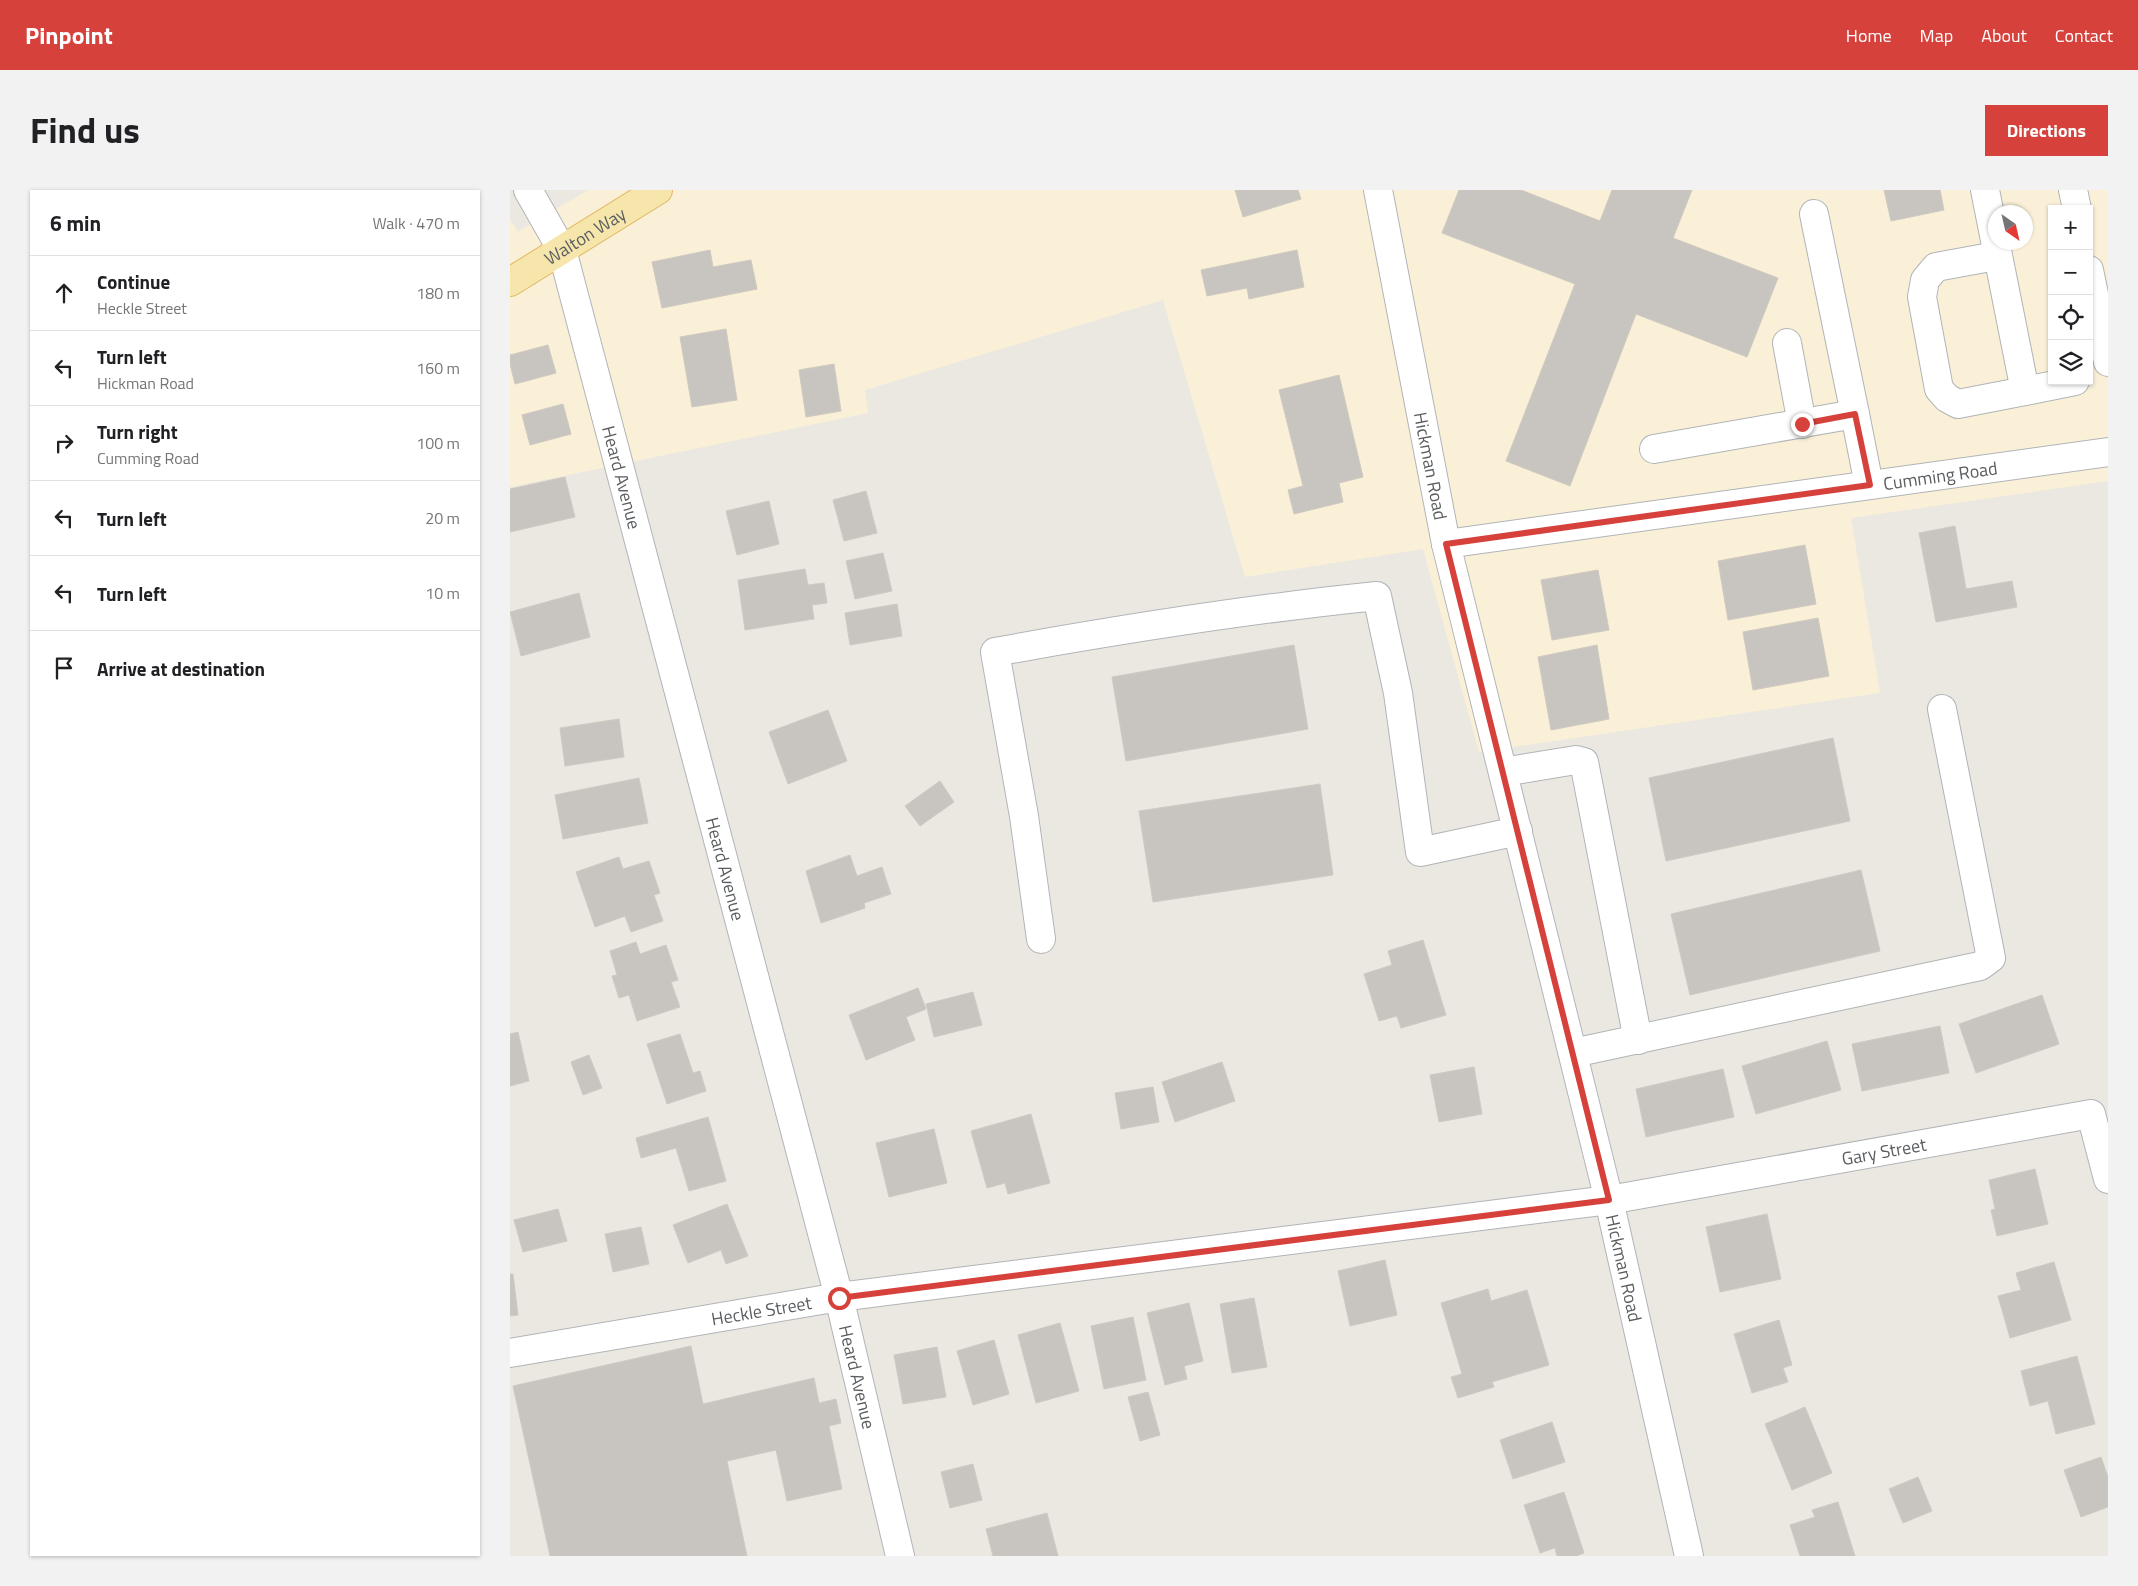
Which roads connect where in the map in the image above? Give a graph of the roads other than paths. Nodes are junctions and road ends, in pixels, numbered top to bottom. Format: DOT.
graph roads {
  1 [pos="528,190"];
  2 [pos="658,190"];
  3 [pos="1378,190"];
  4 [pos="1985,190"];
  5 [pos="2073,190"];
  6 [pos="2076,205"];
  7 [pos="1814,214"];
  8 [pos="562,250"];
  9 [pos="1996,256"];
  10 [pos="510,282"];
  11 [pos="2093,289"];
  12 [pos="1787,343"];
  13 [pos="2108,362"];
  14 [pos="2108,375"];
  15 [pos="2093,377"];
  16 [pos="2055,385"];
  17 [pos="2025,391"];
  18 [pos="1855,414"];
  19 [pos="1802,424"];
  20 [pos="1654,449"];
  21 [pos="2108,452"];
  22 [pos="1870,485"];
  23 [pos="1446,544"];
  24 [pos="1942,709"];
  25 [pos="1503,772"];
  26 [pos="1518,831"];
  27 [pos="1041,939"];
  28 [pos="1638,1040"];
  29 [pos="1573,1053"];
  30 [pos="2108,1179"];
  31 [pos="1609,1200"];
  32 [pos="839,1298"];
  33 [pos="510,1353"];
  34 [pos="900,1556"];
  35 [pos="1689,1556"];
  1 -- 8 [label="street, Heard Avenue"];
  2 -- 8 [label="main road, Walton Way"];
  3 -- 23 [label="street, Hickman Road"];
  4 -- 9 [label="street"];
  5 -- 6 [label="street"];
  7 -- 18 [label="street"];
  8 -- 10 [label="main road, Walton Way"];
  8 -- 32 [label="street, Heard Avenue"];
  9 -- 17 [label="street"];
  9 -- 17 [label="street"];
  11 -- 13 [label="street"];
  12 -- 19 [label="street"];
  14 -- 15 [label="street"];
  16 -- 17 [label="street"];
  18 -- 19 [label="street"];
  18 -- 22 [label="street"];
  19 -- 20 [label="street"];
  21 -- 22 [label="street, Cumming Road"];
  22 -- 23 [label="street, Cumming Road"];
  23 -- 25 [label="street, Hickman Road"];
  24 -- 28 [label="street"];
  25 -- 26 [label="street, Hickman Road"];
  25 -- 28 [label="street"];
  26 -- 27 [label="street"];
  26 -- 29 [label="street, Hickman Road"];
  28 -- 29 [label="street"];
  29 -- 31 [label="street, Hickman Road"];
  30 -- 31 [label="street, Gary Street"];
  31 -- 32 [label="street, Heckle Street"];
  31 -- 35 [label="street, Hickman Road"];
  32 -- 33 [label="street, Heckle Street"];
  32 -- 34 [label="street, Heard Avenue"];
}
